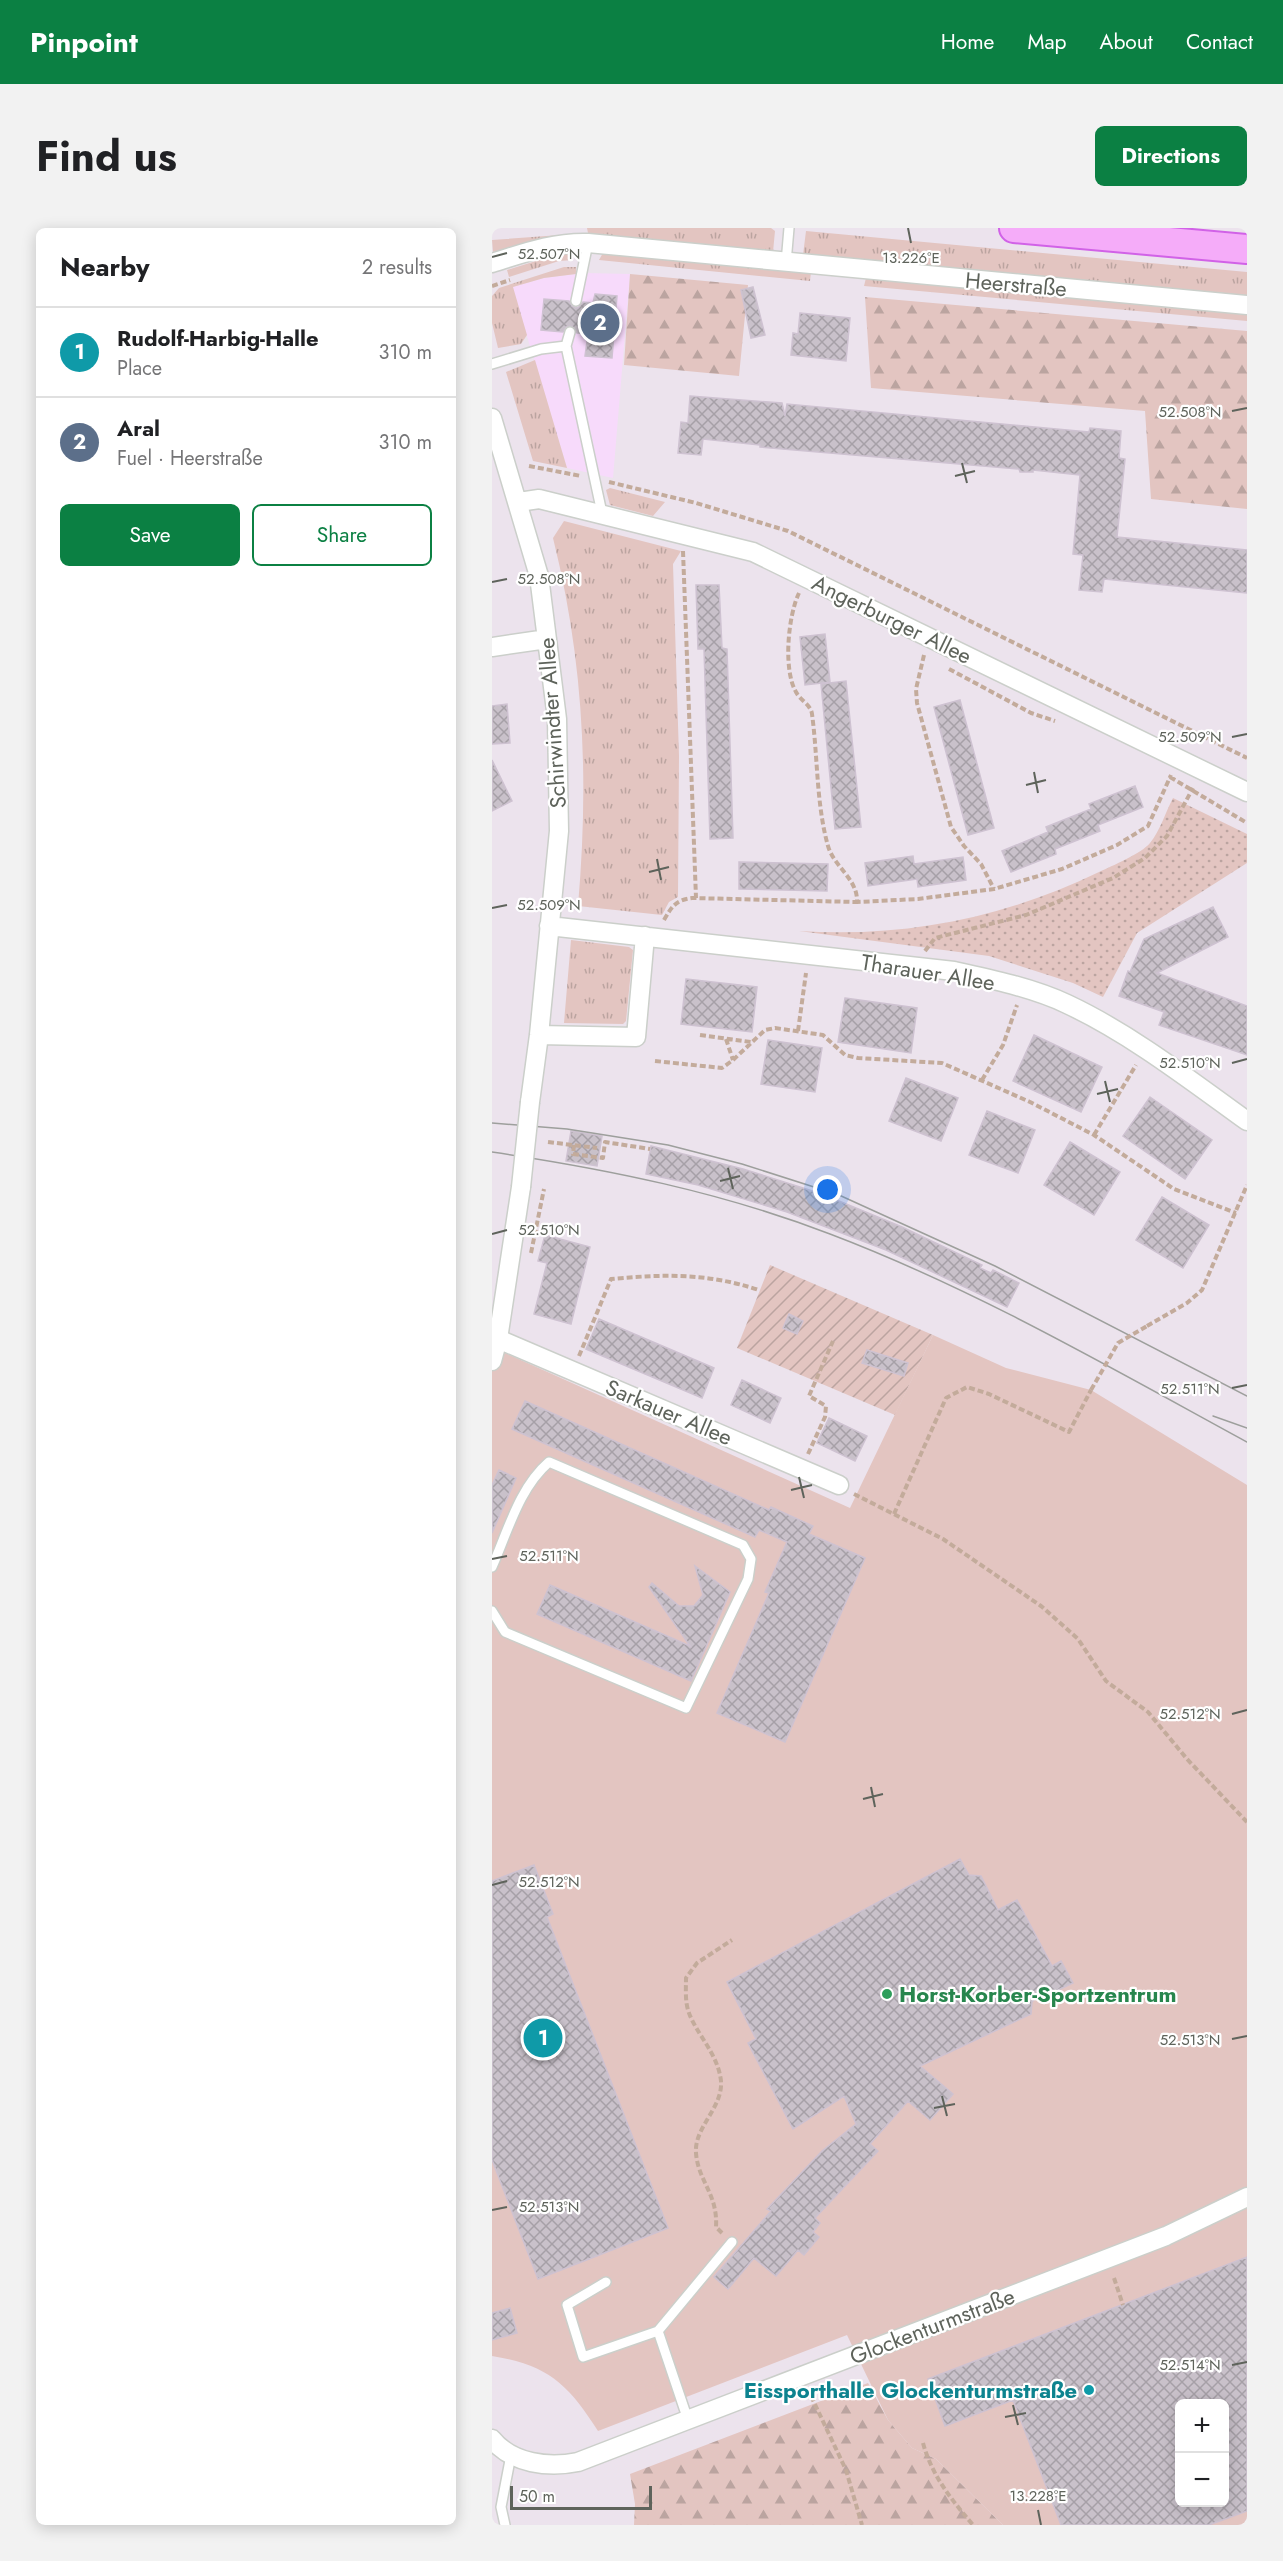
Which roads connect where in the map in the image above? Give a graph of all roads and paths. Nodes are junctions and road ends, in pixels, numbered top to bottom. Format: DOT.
graph roads {
  1 [pos="789,228"];
  2 [pos="1014,228"];
  3 [pos="588,243"];
  4 [pos="1247,249"];
  5 [pos="492,263"];
  6 [pos="786,263"];
  7 [pos="510,280"];
  8 [pos="492,286"];
  9 [pos="576,302"];
  10 [pos="1247,305"];
  11 [pos="570,332"];
  12 [pos="566,346"];
  13 [pos="492,364"];
  14 [pos="492,418"];
  15 [pos="529,466"];
  16 [pos="594,478"];
  17 [pos="519,502"];
  18 [pos="602,513"];
  19 [pos="694,551"];
  20 [pos="803,586"];
  21 [pos="789,588"];
  22 [pos="809,598"];
  23 [pos="547,639"];
  24 [pos="928,646"];
  25 [pos="492,647"];
  26 [pos="914,650"];
  27 [pos="934,660"];
  28 [pos="943,665"];
  29 [pos="1058,722"];
  30 [pos="1178,758"];
  31 [pos="1247,758"];
  32 [pos="1203,769"];
  33 [pos="1160,772"];
  34 [pos="1170,777"];
  35 [pos="1192,790"];
  36 [pos="1247,792"];
  37 [pos="1247,823"];
  38 [pos="994,890"];
  39 [pos="696,898"];
  40 [pos="857,902"];
  41 [pos="664,920"];
  42 [pos="549,926"];
  43 [pos="645,936"];
  44 [pos="925,951"];
  45 [pos="806,972"];
  46 [pos="1017,1005"];
  47 [pos="798,1031"];
  48 [pos="539,1035"];
  49 [pos="700,1035"];
  50 [pos="726,1039"];
  51 [pos="752,1042"];
  52 [pos="655,1060"];
  53 [pos="733,1060"];
  54 [pos="1136,1065"];
  55 [pos="982,1080"];
  56 [pos="1247,1121"];
  57 [pos="1094,1135"];
  58 [pos="548,1142"];
  59 [pos="574,1145"];
  60 [pos="597,1148"];
  61 [pos="650,1149"];
  62 [pos="1247,1185"];
  63 [pos="1236,1213"];
  64 [pos="759,1290"];
  65 [pos="498,1339"];
  66 [pos="833,1341"];
  67 [pos="492,1361"];
  68 [pos="573,1370"];
  69 [pos="801,1468"];
  70 [pos="845,1489"];
  71 [pos="894,1514"];
  72 [pos="492,1567"];
  73 [pos="492,1611"];
  74 [pos="1247,1822"];
  75 [pos="732,1940"];
  76 [pos="1247,2197"];
  77 [pos="732,2242"];
  78 [pos="1114,2278"];
  79 [pos="606,2282"];
  80 [pos="1123,2305"];
  81 [pos="658,2331"];
  82 [pos="811,2396"];
  83 [pos="688,2420"];
  84 [pos="492,2439"];
  85 [pos="923,2443"];
  86 [pos="511,2455"];
  87 [pos="505,2525"];
  88 [pos="862,2525"];
  89 [pos="973,2525"];
  1 -- 6 [label="lane"];
  2 -- 4 [label="main road"];
  3 -- 5 [label="street, Heerstraße"];
  3 -- 6 [label="street, Heerstraße"];
  3 -- 9 [label="lane"];
  6 -- 10 [label="street, Heerstraße"];
  7 -- 8 [label="path"];
  11 -- 12 [label="lane"];
  12 -- 13 [label="lane"];
  12 -- 16 [label="lane"];
  14 -- 17 [label="street, Schirwindter Allee"];
  15 -- 16 [label="path"];
  16 -- 18 [label="lane"];
  16 -- 31 [label="path"];
  17 -- 18 [label="street, Angerburger Allee"];
  17 -- 23 [label="street, Schirwindter Allee"];
  18 -- 20 [label="street, Angerburger Allee"];
  19 -- 39 [label="path"];
  20 -- 21 [label="path"];
  20 -- 22 [label="path"];
  20 -- 24 [label="street, Angerburger Allee"];
  20 -- 40 [label="path"];
  23 -- 25 [label="street"];
  23 -- 42 [label="street, Schirwindter Allee"];
  24 -- 26 [label="path"];
  24 -- 27 [label="path"];
  24 -- 30 [label="street, Angerburger Allee"];
  24 -- 38 [label="path"];
  28 -- 29 [label="path"];
  30 -- 32 [label="street, Angerburger Allee"];
  30 -- 34 [label="path"];
  32 -- 35 [label="path"];
  32 -- 36 [label="street, Angerburger Allee"];
  33 -- 34 [label="path"];
  34 -- 35 [label="path"];
  34 -- 38 [label="path"];
  35 -- 37 [label="path"];
  35 -- 44 [label="path"];
  38 -- 40 [label="path"];
  39 -- 40 [label="path"];
  39 -- 41 [label="path"];
  42 -- 43 [label="street, Tharauer Allee"];
  42 -- 48 [label="street, Schirwindter Allee"];
  43 -- 48 [label="street"];
  43 -- 56 [label="street, Tharauer Allee"];
  45 -- 47 [label="path"];
  46 -- 55 [label="path"];
  47 -- 51 [label="path"];
  47 -- 55 [label="path"];
  48 -- 65 [label="street, Schirwindter Allee, bridge"];
  49 -- 50 [label="path"];
  50 -- 51 [label="path"];
  50 -- 53 [label="path"];
  51 -- 53 [label="path"];
  52 -- 53 [label="path"];
  54 -- 57 [label="path"];
  55 -- 57 [label="path"];
  57 -- 63 [label="path"];
  58 -- 59 [label="path"];
  59 -- 60 [label="path"];
  59 -- 61 [label="path"];
  62 -- 63 [label="path"];
  63 -- 71 [label="path, bridge"];
  64 -- 68 [label="path"];
  65 -- 67 [label="street, Schirwindter Allee"];
  65 -- 68 [label="street, Sarkauer Allee"];
  66 -- 69 [label="path"];
  68 -- 69 [label="street, Sarkauer Allee"];
  69 -- 70 [label="street, Sarkauer Allee"];
  70 -- 71 [label="path"];
  71 -- 74 [label="path"];
  72 -- 73 [label="lane"];
  75 -- 77 [label="path"];
  76 -- 83 [label="street, Glockenturmstraße"];
  77 -- 81 [label="lane"];
  78 -- 80 [label="path"];
  79 -- 81 [label="lane"];
  81 -- 83 [label="lane"];
  82 -- 88 [label="path"];
  83 -- 86 [label="street, Glockenturmstraße"];
  84 -- 86 [label="street"];
  85 -- 89 [label="path"];
  86 -- 87 [label="lane"];
}
